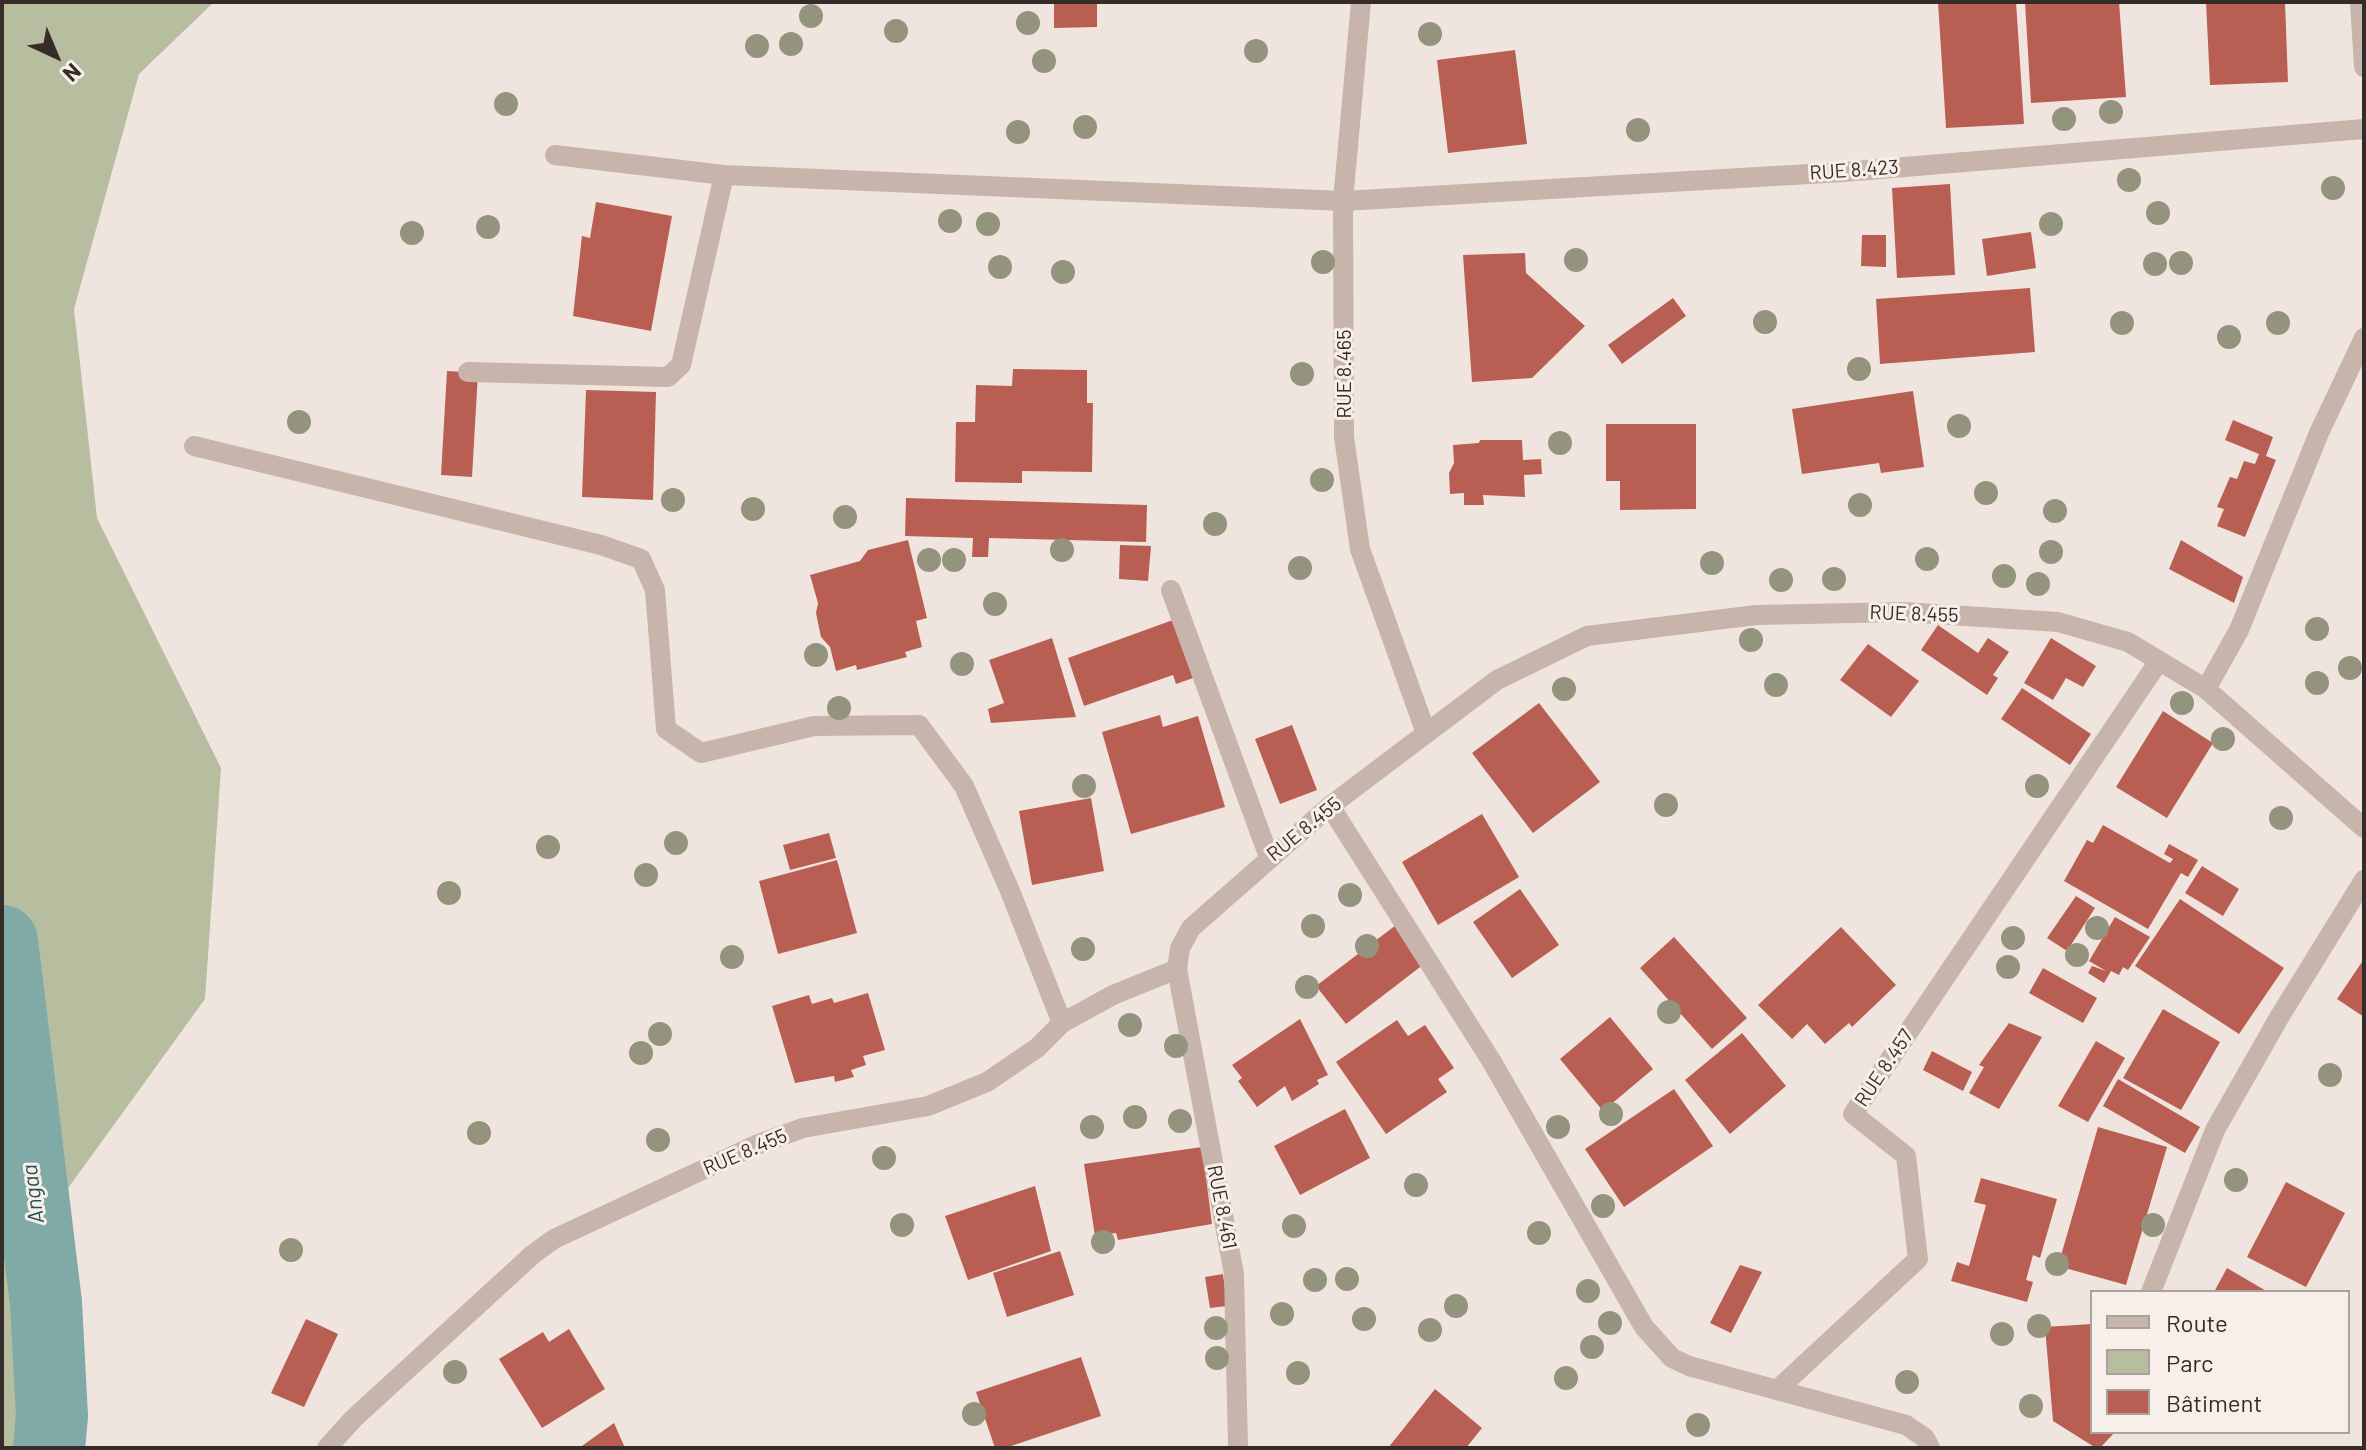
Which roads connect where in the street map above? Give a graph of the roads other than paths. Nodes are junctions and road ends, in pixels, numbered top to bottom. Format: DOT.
graph roads {
  1 [pos="1361,2"];
  2 [pos="2360,2"];
  3 [pos="2364,67"];
  4 [pos="2364,129"];
  5 [pos="555,155"];
  6 [pos="724,175"];
  7 [pos="1343,201"];
  8 [pos="2364,338"];
  9 [pos="468,372"];
  10 [pos="194,446"];
  11 [pos="1171,590"];
  12 [pos="2159,661"];
  13 [pos="2206,689"];
  14 [pos="1426,733"];
  15 [pos="1330,806"];
  16 [pos="2364,828"];
  17 [pos="1269,857"];
  18 [pos="2364,880"];
  19 [pos="1177,969"];
  20 [pos="1062,1023"];
  21 [pos="2152,1290"];
  22 [pos="1777,1390"];
  23 [pos="327,1448"];
  24 [pos="1238,1448"];
  25 [pos="1930,1448"];
  1 -- 7 [label="street, RUE 8.465"];
  2 -- 3 [label="street"];
  4 -- 7 [label="street, RUE 8.423"];
  5 -- 6 [label="street, RUE 8.423"];
  6 -- 7 [label="street, RUE 8.423"];
  6 -- 9 [label="street"];
  7 -- 14 [label="street, RUE 8.465"];
  8 -- 13 [label="street"];
  10 -- 20 [label="street"];
  11 -- 17 [label="street"];
  12 -- 13 [label="street, RUE 8.455"];
  12 -- 14 [label="street, RUE 8.455"];
  12 -- 22 [label="street, RUE 8.457"];
  13 -- 16 [label="street, RUE 8.455"];
  14 -- 15 [label="street, RUE 8.455"];
  15 -- 17 [label="street, RUE 8.455"];
  15 -- 22 [label="street"];
  17 -- 19 [label="street, RUE 8.455"];
  18 -- 21 [label="street"];
  19 -- 20 [label="street, RUE 8.455"];
  19 -- 24 [label="street, RUE 8.461"];
  20 -- 23 [label="street, RUE 8.455"];
  22 -- 25 [label="street"];
}
